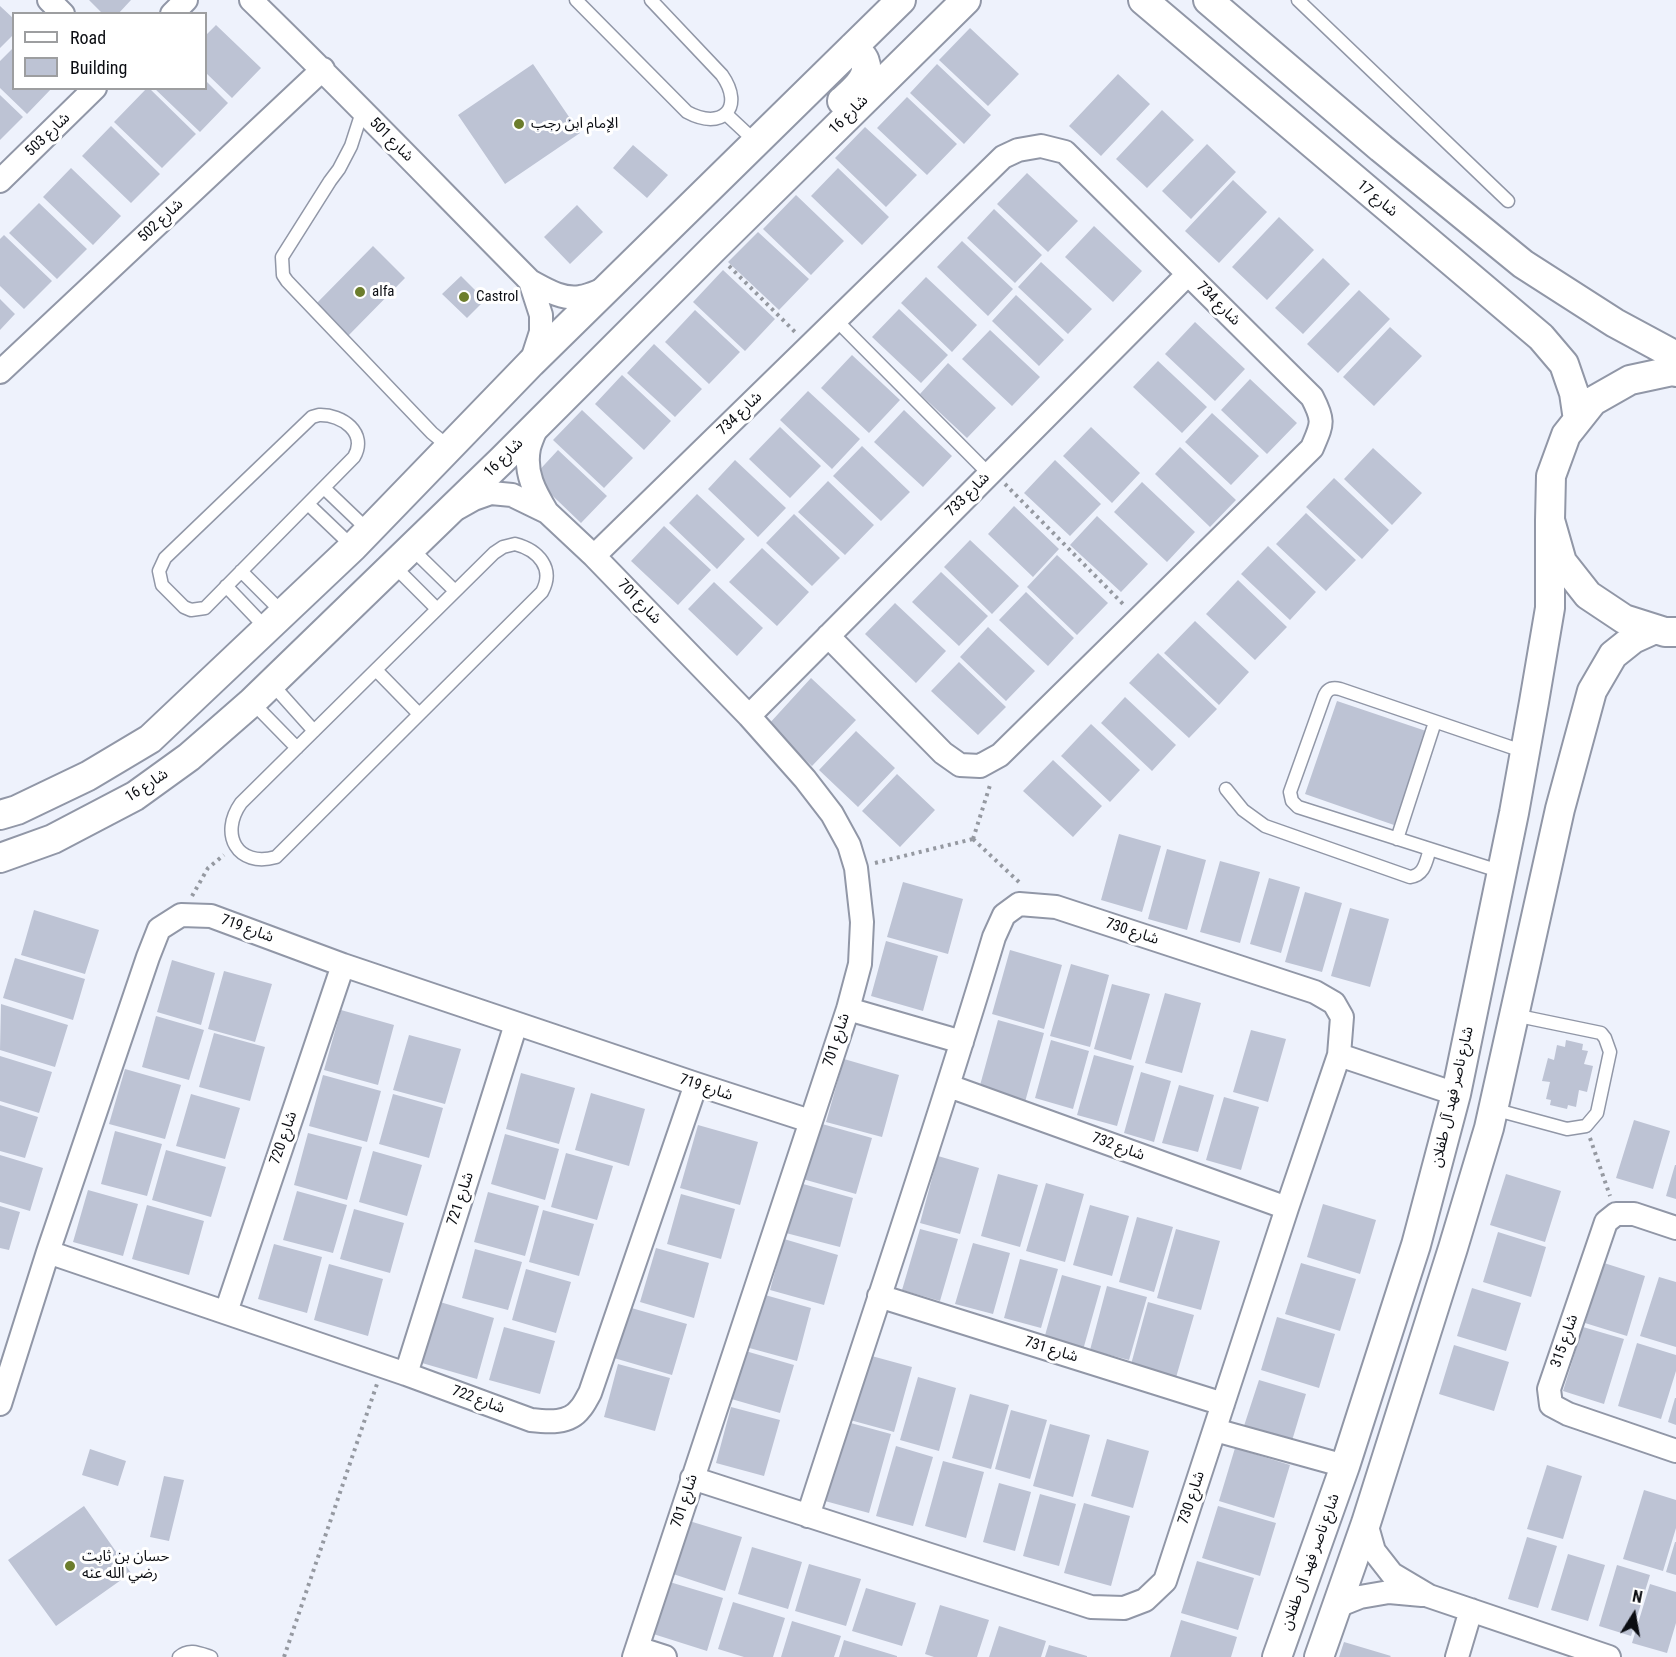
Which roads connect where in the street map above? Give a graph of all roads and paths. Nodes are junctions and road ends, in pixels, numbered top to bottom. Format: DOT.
graph roads {
  1 [pos="49,0"];
  2 [pos="186,0"];
  3 [pos="251,0"];
  4 [pos="576,0"];
  5 [pos="651,0"];
  6 [pos="901,0"];
  7 [pos="966,0"];
  8 [pos="1143,0"];
  9 [pos="1208,0"];
  10 [pos="1298,0"];
  11 [pos="61,12"];
  12 [pos="174,12"];
  13 [pos="853,47"];
  14 [pos="322,69"];
  15 [pos="93,90"];
  16 [pos="362,112"];
  17 [pos="726,114"];
  18 [pos="757,142"];
  19 [pos="0,181"];
  20 [pos="1508,201"];
  21 [pos="711,251"];
  22 [pos="1188,274"];
  23 [pos="530,281"];
  24 [pos="610,287"];
  25 [pos="836,320"];
  26 [pos="809,346"];
  27 [pos="1676,356"];
  28 [pos="531,363"];
  29 [pos="0,372"];
  30 [pos="1676,372"];
  31 [pos="1578,420"];
  32 [pos="537,425"];
  33 [pos="449,447"];
  34 [pos="990,472"];
  35 [pos="324,488"];
  36 [pos="308,504"];
  37 [pos="547,512"];
  38 [pos="444,516"];
  39 [pos="1550,520"];
  40 [pos="361,539"];
  41 [pos="402,556"];
  42 [pos="594,556"];
  43 [pos="241,571"];
  44 [pos="226,586"];
  45 [pos="455,591"];
  46 [pos="437,609"];
  47 [pos="1138,619"];
  48 [pos="276,622"];
  49 [pos="1666,630"];
  50 [pos="828,636"];
  51 [pos="376,670"];
  52 [pos="261,692"];
  53 [pos="419,714"];
  54 [pos="749,716"];
  55 [pos="1435,722"];
  56 [pos="314,731"];
  57 [pos="297,748"];
  58 [pos="1525,752"];
  59 [pos="1000,755"];
  60 [pos="1226,789"];
  61 [pos="1514,813"];
  62 [pos="0,815"];
  63 [pos="973,839"];
  64 [pos="1397,839"];
  65 [pos="236,845"];
  66 [pos="1430,849"];
  67 [pos="0,858"];
  68 [pos="856,868"];
  69 [pos="1502,873"];
  70 [pos="1045,906"];
  71 [pos="182,915"];
  72 [pos="343,965"];
  73 [pos="1525,966"];
  74 [pos="848,1009"];
  75 [pos="1514,1016"];
  76 [pos="516,1024"];
  77 [pos="962,1042"];
  78 [pos="1339,1055"];
  79 [pos="696,1084"];
  80 [pos="948,1086"];
  81 [pos="1456,1094"];
  82 [pos="1493,1109"];
  83 [pos="810,1121"];
  84 [pos="1586,1126"];
  85 [pos="1287,1208"];
  86 [pos="1616,1214"];
  87 [pos="1676,1228"];
  88 [pos="48,1252"];
  89 [pos="879,1296"];
  90 [pos="226,1312"];
  91 [pos="6,1366"];
  92 [pos="384,1366"];
  93 [pos="406,1374"];
  94 [pos="0,1404"];
  95 [pos="1223,1404"];
  96 [pos="1215,1430"];
  97 [pos="1676,1451"];
  98 [pos="1345,1466"];
  99 [pos="692,1478"];
  100 [pos="808,1516"];
  101 [pos="1366,1523"];
  102 [pos="1429,1596"];
  103 [pos="1335,1607"];
  104 [pos="1471,1610"];
  105 [pos="636,1652"];
  106 [pos="178,1657"];
  107 [pos="211,1657"];
  108 [pos="284,1657"];
  109 [pos="665,1657"];
  110 [pos="1277,1657"];
  111 [pos="1319,1657"];
  112 [pos="1457,1657"];
  113 [pos="1609,1657"];
  1 -- 11 [label="street"];
  2 -- 12 [label="street"];
  3 -- 14 [label="street, شارع 501"];
  4 -- 17 [label="lane"];
  5 -- 17 [label="lane"];
  6 -- 13 [label="street"];
  7 -- 21 [label="street, شارع 16"];
  8 -- 31 [label="street, شارع 17"];
  9 -- 27 [label="street"];
  10 -- 20 [label="lane"];
  13 -- 18 [label="street"];
  13 -- 21 [label="street"];
  14 -- 16 [label="street, شارع 501"];
  14 -- 29 [label="street, شارع 502"];
  15 -- 19 [label="street, شارع 503"];
  16 -- 23 [label="street, شارع 501"];
  16 -- 33 [label="lane"];
  17 -- 18 [label="lane"];
  18 -- 24 [label="street"];
  21 -- 26 [label="path"];
  21 -- 32 [label="street, شارع 16"];
  22 -- 25 [label="street, شارع 734"];
  22 -- 34 [label="street, شارع 733"];
  22 -- 47 [label="street, شارع 734"];
  23 -- 24 [label="street, شارع 501"];
  23 -- 28 [label="street, شارع 501"];
  24 -- 28 [label="street"];
  25 -- 26 [label="street, شارع 734"];
  25 -- 34 [label="lane"];
  26 -- 42 [label="street, شارع 734"];
  28 -- 33 [label="street"];
  30 -- 31 [label="street, شارع ناصر فهد آل طفلان"];
  31 -- 39 [label="street, شارع ناصر فهد آل طفلان"];
  32 -- 37 [label="street, شارع 701"];
  32 -- 38 [label="street, شارع 16"];
  33 -- 40 [label="street"];
  34 -- 47 [label="path"];
  34 -- 50 [label="street, شارع 733"];
  35 -- 36 [label="lane"];
  35 -- 40 [label="lane"];
  35 -- 44 [label="lane"];
  36 -- 40 [label="lane"];
  36 -- 43 [label="lane"];
  37 -- 38 [label="street, شارع 701"];
  37 -- 42 [label="street, شارع 701"];
  38 -- 41 [label="street, شارع 16"];
  39 -- 49 [label="street"];
  39 -- 58 [label="street, شارع ناصر فهد آل طفلان"];
  40 -- 48 [label="street"];
  41 -- 45 [label="lane"];
  41 -- 46 [label="lane"];
  41 -- 52 [label="street, شارع 16"];
  42 -- 54 [label="street, شارع 701"];
  43 -- 44 [label="lane"];
  43 -- 48 [label="lane"];
  44 -- 48 [label="lane"];
  45 -- 46 [label="lane"];
  45 -- 53 [label="lane"];
  46 -- 51 [label="lane"];
  47 -- 59 [label="street, شارع 734"];
  48 -- 62 [label="street"];
  49 -- 73 [label="street"];
  50 -- 54 [label="street, شارع 733"];
  50 -- 59 [label="street, شارع 734"];
  51 -- 53 [label="lane"];
  51 -- 56 [label="lane"];
  52 -- 56 [label="lane"];
  52 -- 57 [label="lane"];
  52 -- 67 [label="street, شارع 16"];
  53 -- 65 [label="lane"];
  54 -- 68 [label="street, شارع 701"];
  55 -- 58 [label="lane"];
  55 -- 64 [label="lane"];
  55 -- 64 [label="lane"];
  56 -- 57 [label="lane"];
  57 -- 65 [label="lane"];
  58 -- 61 [label="street, شارع ناصر فهد آل طفلان"];
  59 -- 63 [label="path"];
  60 -- 66 [label="lane"];
  61 -- 69 [label="street, شارع ناصر فهد آل طفلان"];
  61 -- 73 [label="street"];
  63 -- 68 [label="path"];
  63 -- 70 [label="path"];
  64 -- 66 [label="lane"];
  65 -- 71 [label="path"];
  66 -- 69 [label="lane"];
  68 -- 74 [label="street, شارع 701"];
  69 -- 81 [label="street, شارع ناصر فهد آل طفلان"];
  70 -- 77 [label="street, شارع 730"];
  70 -- 78 [label="street, شارع 730"];
  71 -- 72 [label="street, شارع 719"];
  71 -- 88 [label="street"];
  72 -- 76 [label="street, شارع 719"];
  72 -- 90 [label="street, شارع 720"];
  73 -- 75 [label="street"];
  74 -- 77 [label="street"];
  74 -- 83 [label="street, شارع 701"];
  75 -- 82 [label="street"];
  75 -- 84 [label="lane"];
  76 -- 79 [label="street, شارع 719"];
  76 -- 93 [label="street, شارع 721"];
  77 -- 80 [label="street, شارع 730"];
  78 -- 81 [label="street"];
  78 -- 85 [label="street, شارع 730"];
  79 -- 83 [label="street, شارع 719"];
  79 -- 93 [label="street, شارع 722"];
  80 -- 85 [label="street, شارع 732"];
  80 -- 89 [label="street, شارع 730"];
  81 -- 98 [label="street, شارع ناصر فهد آل طفلان"];
  82 -- 84 [label="lane"];
  82 -- 101 [label="street"];
  83 -- 99 [label="street, شارع 701"];
  84 -- 86 [label="path"];
  85 -- 95 [label="street, شارع 730"];
  86 -- 87 [label="street"];
  86 -- 97 [label="street, شارع 315"];
  88 -- 90 [label="street, شارع 722"];
  88 -- 91 [label="street"];
  89 -- 95 [label="street, شارع 731"];
  89 -- 100 [label="street, شارع 730"];
  90 -- 92 [label="street, شارع 722"];
  91 -- 94 [label="street"];
  92 -- 93 [label="street, شارع 722"];
  92 -- 108 [label="path"];
  95 -- 96 [label="street, شارع 730"];
  96 -- 98 [label="street"];
  96 -- 100 [label="street, شارع 730"];
  98 -- 110 [label="street, شارع ناصر فهد آل طفلان"];
  99 -- 100 [label="street, شارع 730"];
  99 -- 105 [label="street, شارع 701"];
  101 -- 102 [label="street"];
  101 -- 103 [label="street"];
  102 -- 103 [label="street"];
  102 -- 104 [label="street"];
  103 -- 111 [label="street"];
  104 -- 112 [label="street"];
  104 -- 113 [label="street"];
  105 -- 109 [label="street"];
  106 -- 107 [label="lane"];
}
